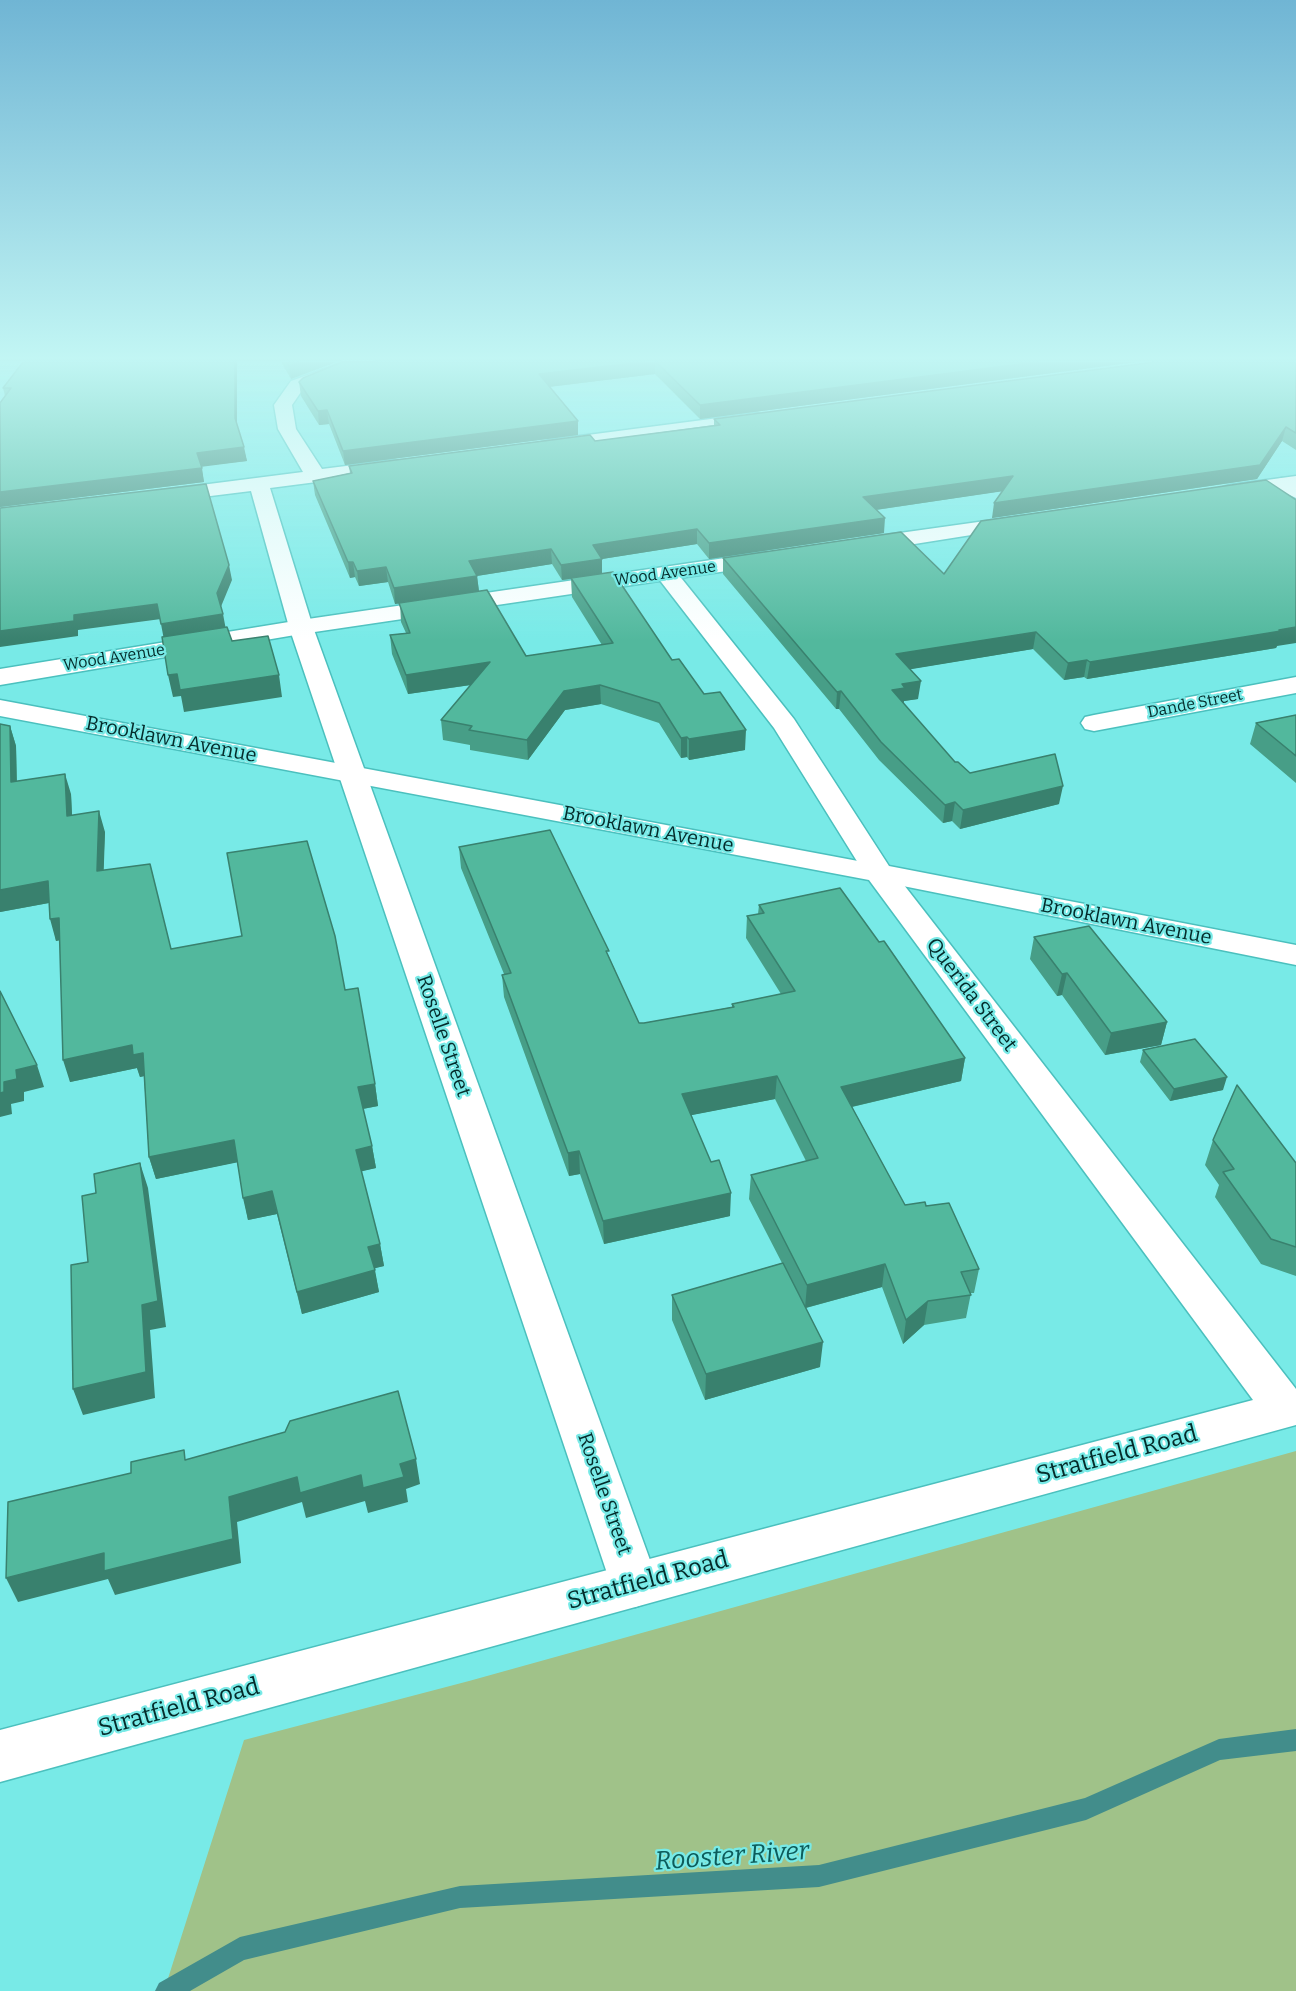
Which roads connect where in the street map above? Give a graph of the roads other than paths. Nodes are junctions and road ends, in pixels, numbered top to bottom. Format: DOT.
graph roads {
  1 [pos="303,455"];
  2 [pos="410,464"];
  3 [pos="316,476"];
  4 [pos="259,484"];
  5 [pos="1291,486"];
  6 [pos="1211,494"];
  7 [pos="141,498"];
  8 [pos="1045,518"];
  9 [pos="844,548"];
  10 [pos="784,557"];
  11 [pos="666,574"];
  12 [pos="301,627"];
  13 [pos="0,677"];
  14 [pos="1296,685"];
  15 [pos="0,708"];
  16 [pos="1094,723"];
  17 [pos="351,774"];
  18 [pos="879,873"];
  19 [pos="1296,955"];
  20 [pos="1290,1408"];
  21 [pos="635,1585"];
  22 [pos="0,1756"];
  1 -- 3 [label="street"];
  2 -- 3 [label="street"];
  3 -- 4 [label="street"];
  4 -- 7 [label="street"];
  4 -- 12 [label="street, Roselle Street"];
  5 -- 6 [label="street"];
  8 -- 9 [label="street"];
  10 -- 11 [label="street, Wood Avenue"];
  11 -- 12 [label="street, Wood Avenue"];
  11 -- 18 [label="street, Querida Street"];
  12 -- 13 [label="street, Wood Avenue"];
  12 -- 17 [label="street, Roselle Street"];
  14 -- 16 [label="street, Dande Street"];
  15 -- 17 [label="street, Brooklawn Avenue"];
  17 -- 18 [label="street, Brooklawn Avenue"];
  17 -- 21 [label="street, Roselle Street"];
  18 -- 19 [label="street, Brooklawn Avenue"];
  18 -- 20 [label="street, Querida Street"];
  20 -- 21 [label="street, Stratfield Road"];
  21 -- 22 [label="street, Stratfield Road"];
}
